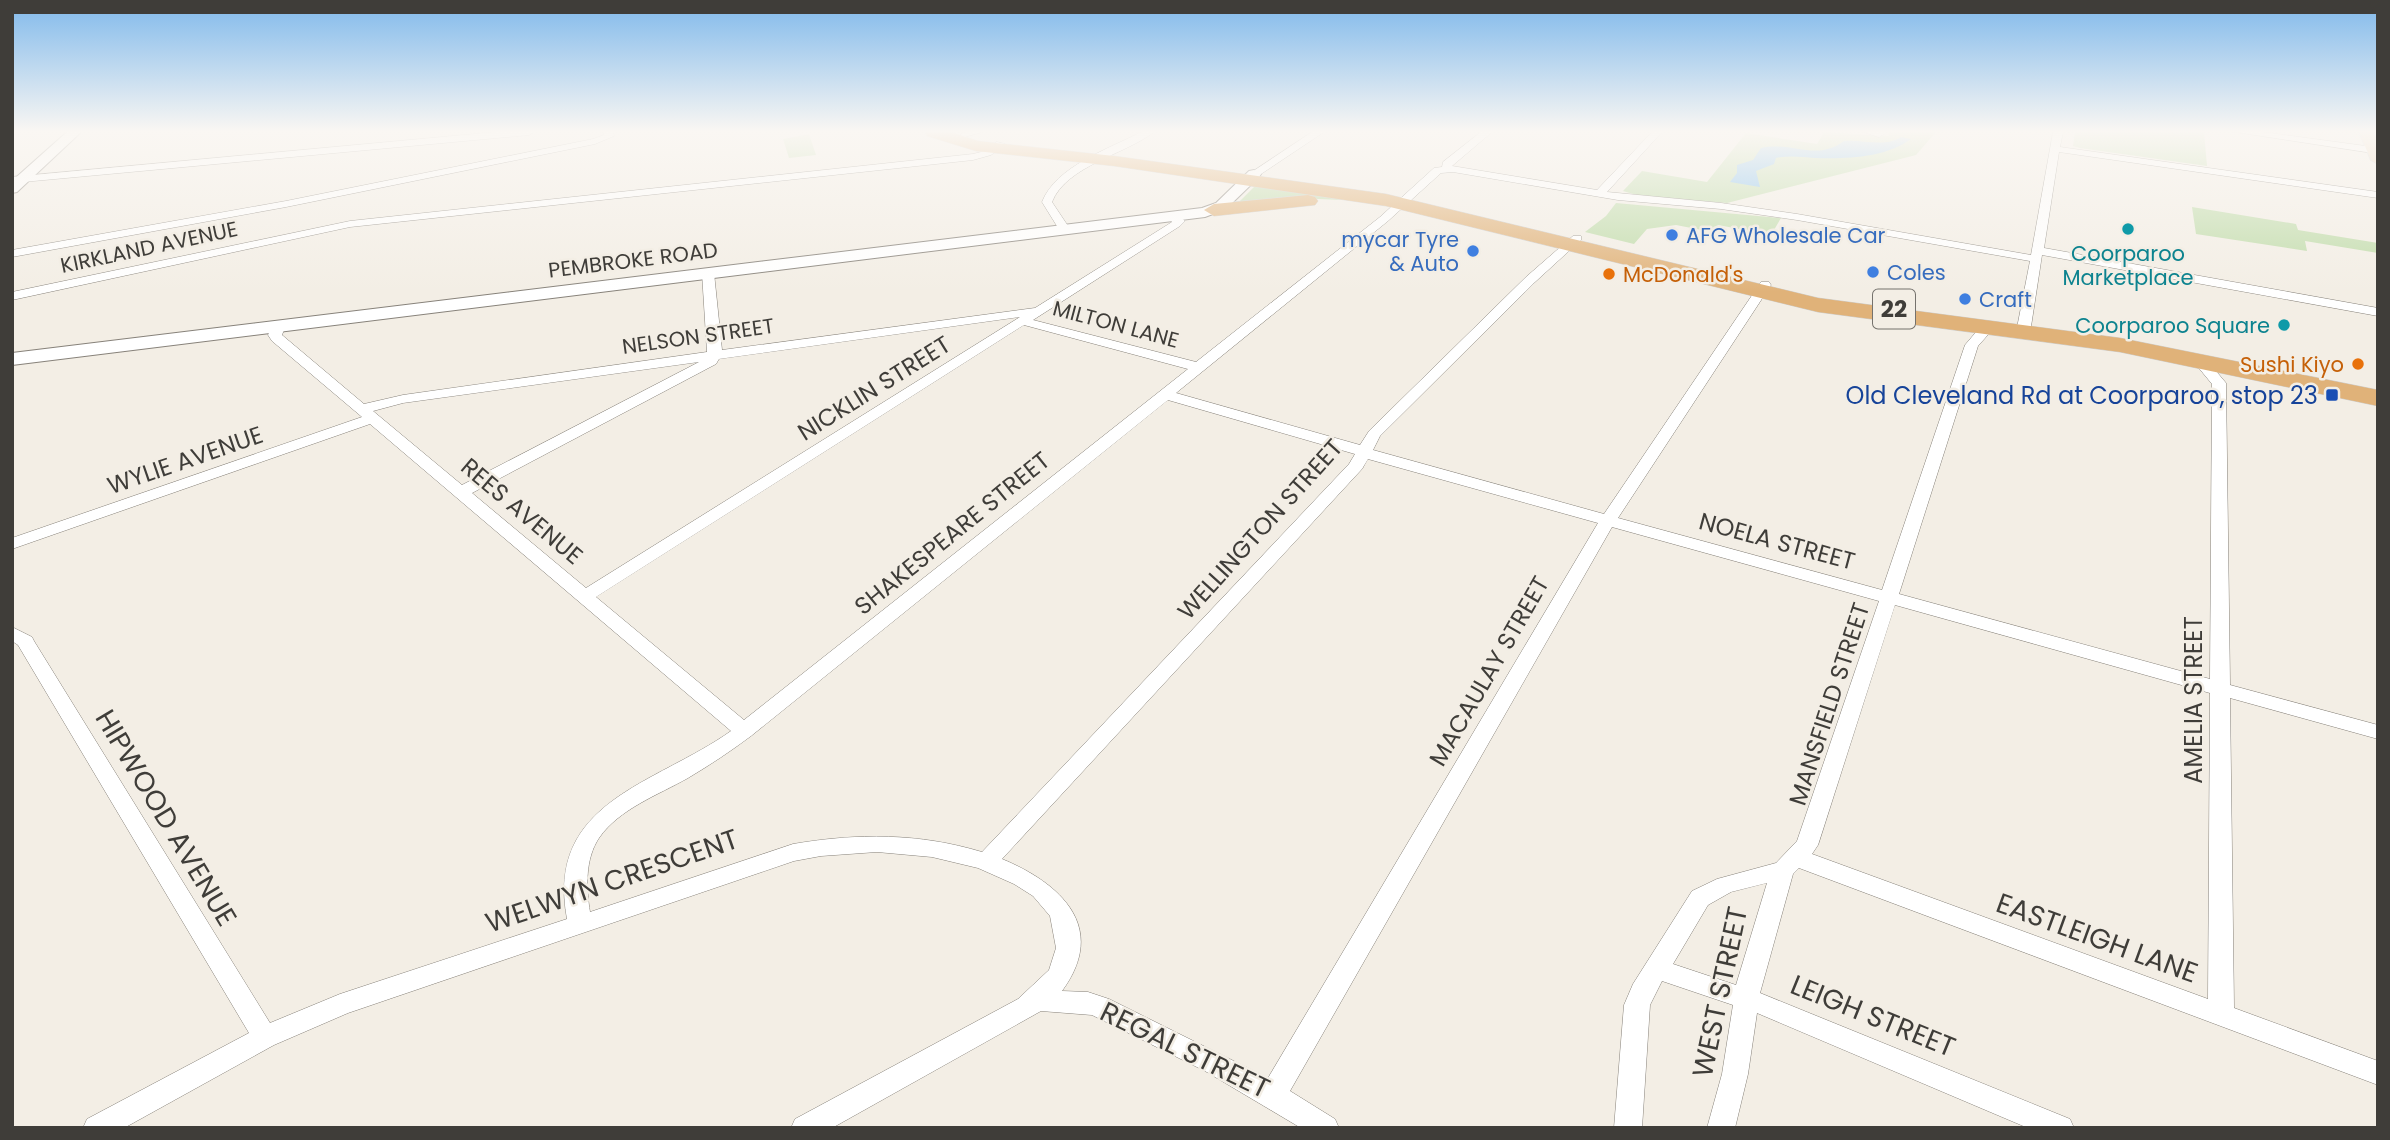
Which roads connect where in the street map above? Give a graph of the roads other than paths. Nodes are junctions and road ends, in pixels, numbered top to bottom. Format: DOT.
graph roads {
  1 [pos="380,185"];
  2 [pos="710,185"];
  3 [pos="1061,185"];
  4 [pos="1243,185"];
  5 [pos="1299,185"];
  6 [pos="1306,185"];
  7 [pos="1421,185"];
  8 [pos="1548,185"];
  9 [pos="1607,185"];
  10 [pos="2050,185"];
  11 [pos="2309,185"];
  12 [pos="1599,194"];
  13 [pos="2378,195"];
  14 [pos="1369,197"];
  15 [pos="1404,200"];
  16 [pos="1214,210"];
  17 [pos="1175,216"];
  18 [pos="1064,229"];
  19 [pos="1568,245"];
  20 [pos="12,253"];
  21 [pos="2037,255"];
  22 [pos="708,274"];
  23 [pos="1763,288"];
  24 [pos="12,296"];
  25 [pos="1041,309"];
  26 [pos="2378,312"];
  27 [pos="1023,321"];
  28 [pos="2025,322"];
  29 [pos="278,327"];
  30 [pos="1980,337"];
  31 [pos="715,355"];
  32 [pos="12,359"];
  33 [pos="1198,367"];
  34 [pos="2225,375"];
  35 [pos="2378,391"];
  36 [pos="1164,394"];
  37 [pos="2378,398"];
  38 [pos="367,413"];
  39 [pos="1363,452"];
  40 [pos="461,492"];
  41 [pos="1609,520"];
  42 [pos="12,544"];
  43 [pos="586,596"];
  44 [pos="1889,598"];
  45 [pos="12,633"];
  46 [pos="2219,688"];
  47 [pos="744,731"];
  48 [pos="2378,732"];
  49 [pos="987,861"];
  50 [pos="1790,864"];
  51 [pos="580,924"];
  52 [pos="1658,969"];
  53 [pos="1746,999"];
  54 [pos="1037,1000"];
  55 [pos="2221,1016"];
  56 [pos="265,1037"];
  57 [pos="2378,1073"];
  58 [pos="1274,1093"];
  59 [pos="97,1128"];
  60 [pos="805,1128"];
  61 [pos="1325,1128"];
  62 [pos="1628,1128"];
  63 [pos="1721,1128"];
  64 [pos="2060,1128"];
  1 -- 20 [label="street"];
  2 -- 24 [label="street, KIRKLAND AVENUE"];
  3 -- 18 [label="street"];
  4 -- 16 [label="street"];
  5 -- 14 [label="highway, 22"];
  6 -- 15 [label="highway, 22"];
  7 -- 15 [label="street, SHAKESPEARE STREET"];
  8 -- 12 [label="street"];
  9 -- 12 [label="street"];
  10 -- 21 [label="street"];
  11 -- 13 [label="street"];
  12 -- 21 [label="street"];
  14 -- 15 [label="highway, 22"];
  14 -- 16 [label="highway"];
  15 -- 19 [label="highway, 22"];
  15 -- 33 [label="street, SHAKESPEARE STREET"];
  16 -- 17 [label="street, PEMBROKE ROAD"];
  17 -- 18 [label="street, PEMBROKE ROAD"];
  17 -- 25 [label="street, NICKLIN STREET"];
  18 -- 22 [label="street, PEMBROKE ROAD"];
  19 -- 23 [label="highway, 22"];
  19 -- 23 [label="highway, 22"];
  19 -- 39 [label="street, WELLINGTON STREET"];
  21 -- 26 [label="street"];
  21 -- 28 [label="street"];
  22 -- 29 [label="street, PEMBROKE ROAD"];
  22 -- 31 [label="street"];
  23 -- 28 [label="highway, 22"];
  23 -- 30 [label="highway, 22"];
  23 -- 41 [label="street, MACAULAY STREET"];
  25 -- 27 [label="street, NICKLIN STREET"];
  25 -- 31 [label="street, NELSON STREET"];
  27 -- 33 [label="street, MILTON LANE"];
  27 -- 43 [label="street, NICKLIN STREET"];
  28 -- 30 [label="highway, 22"];
  28 -- 34 [label="highway, 22"];
  28 -- 35 [label="highway, 22"];
  29 -- 32 [label="street, PEMBROKE ROAD"];
  29 -- 38 [label="street, REES AVENUE"];
  30 -- 44 [label="street, MANSFIELD STREET"];
  31 -- 38 [label="street, NELSON STREET"];
  31 -- 40 [label="street"];
  33 -- 36 [label="street, SHAKESPEARE STREET"];
  34 -- 37 [label="highway, 22"];
  34 -- 46 [label="street, AMELIA STREET"];
  36 -- 39 [label="street, NOELA STREET"];
  36 -- 47 [label="street, SHAKESPEARE STREET"];
  38 -- 40 [label="street, REES AVENUE"];
  38 -- 42 [label="street, WYLIE AVENUE"];
  39 -- 41 [label="street, NOELA STREET"];
  39 -- 49 [label="street, WELLINGTON STREET"];
  40 -- 43 [label="street, REES AVENUE"];
  41 -- 44 [label="street, NOELA STREET"];
  41 -- 58 [label="street, MACAULAY STREET"];
  43 -- 47 [label="street, REES AVENUE"];
  44 -- 46 [label="street, NOELA STREET"];
  44 -- 50 [label="street, MANSFIELD STREET"];
  45 -- 56 [label="street, HIPWOOD AVENUE"];
  46 -- 48 [label="street, NOELA STREET"];
  46 -- 55 [label="street, AMELIA STREET"];
  47 -- 51 [label="street, SHAKESPEARE STREET"];
  49 -- 51 [label="street, WELWYN CRESCENT"];
  49 -- 54 [label="street, WELWYN CRESCENT"];
  50 -- 52 [label="street, WEST STREET"];
  50 -- 53 [label="street, WEST STREET"];
  50 -- 55 [label="street, EASTLEIGH LANE"];
  51 -- 56 [label="street, WELWYN CRESCENT"];
  52 -- 53 [label="street, LEIGH STREET"];
  52 -- 62 [label="street, WEST STREET"];
  53 -- 63 [label="street, WEST STREET"];
  53 -- 64 [label="street, LEIGH STREET"];
  54 -- 58 [label="street, REGAL STREET"];
  54 -- 60 [label="street"];
  55 -- 57 [label="street, EASTLEIGH LANE"];
  56 -- 59 [label="street, WELWYN CRESCENT"];
  58 -- 61 [label="street, REGAL STREET"];
}
